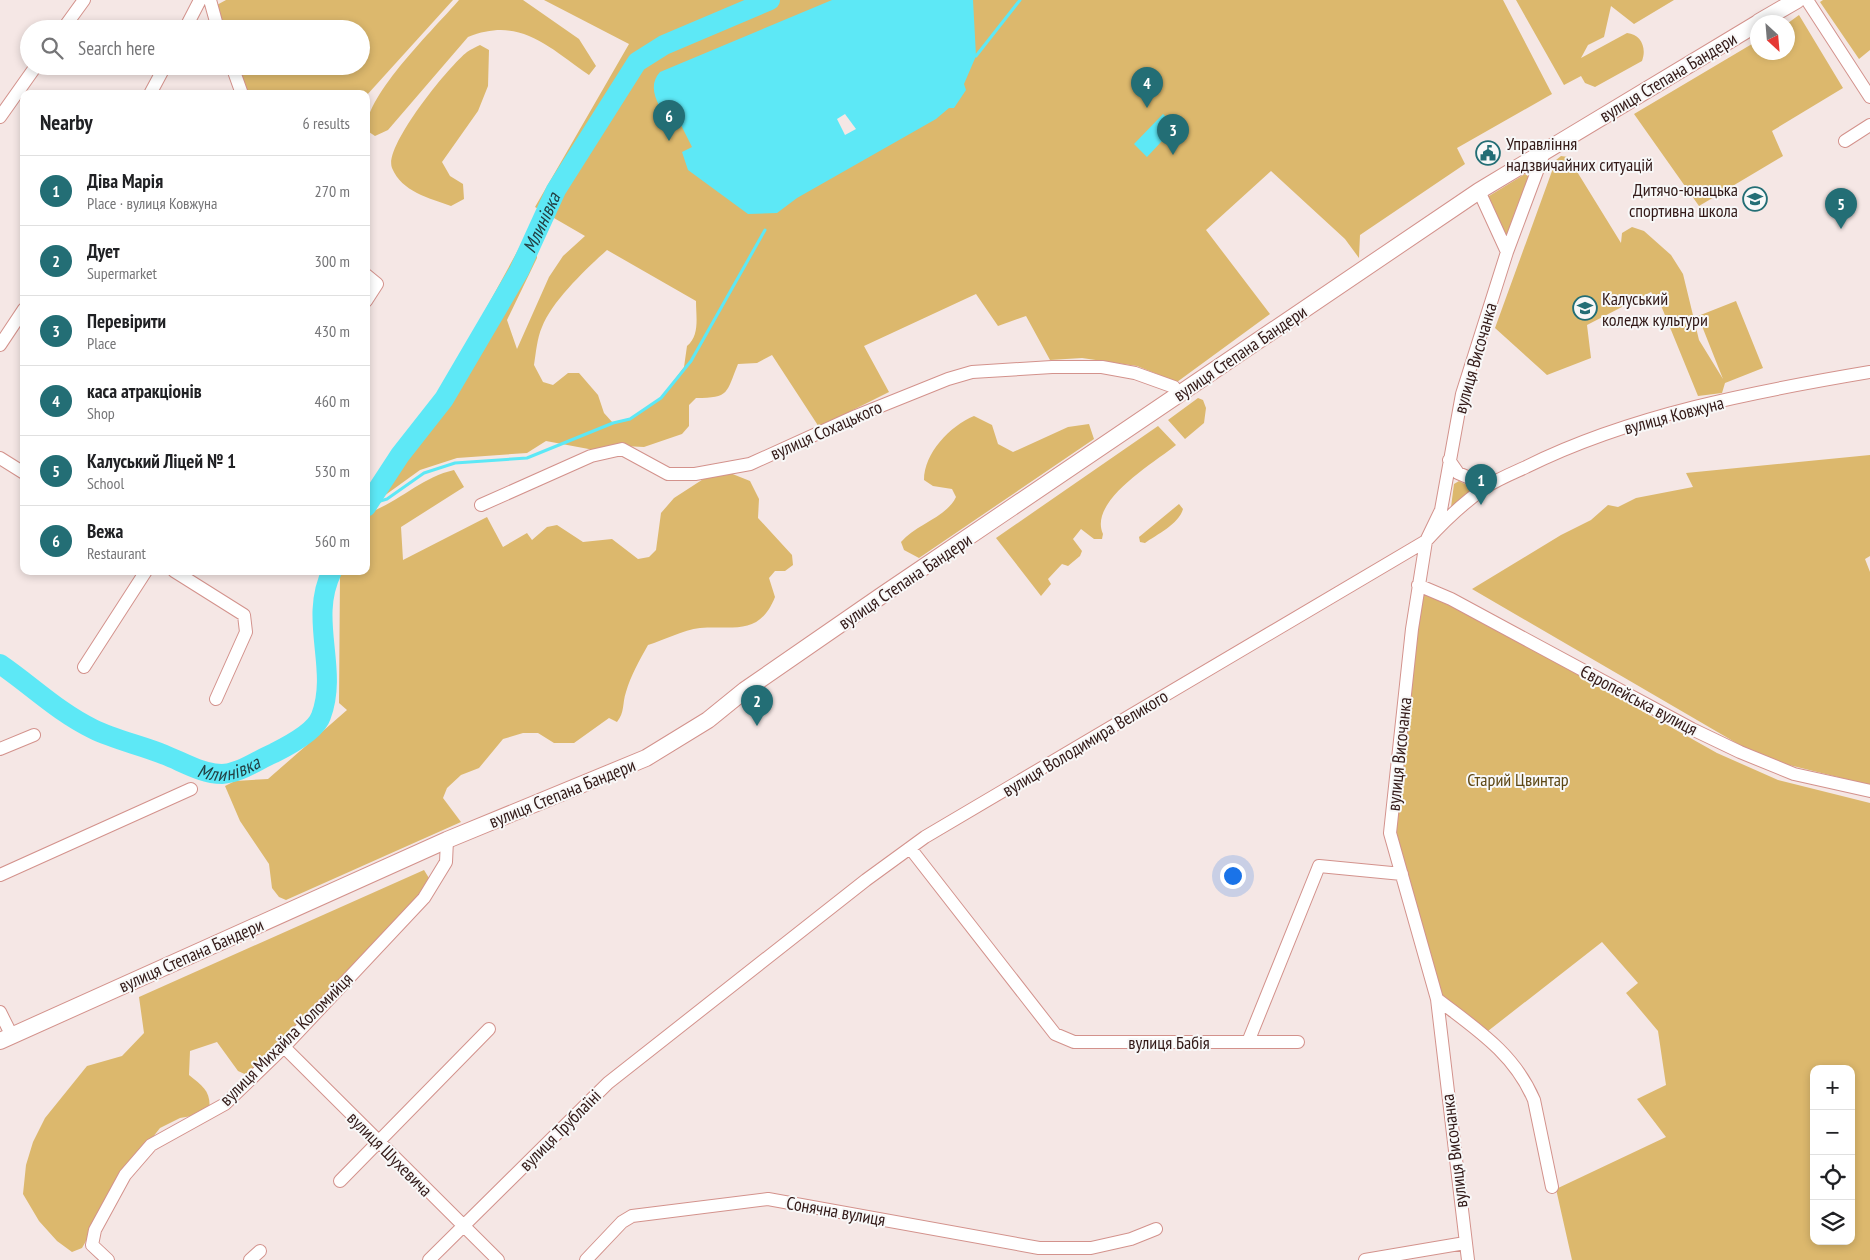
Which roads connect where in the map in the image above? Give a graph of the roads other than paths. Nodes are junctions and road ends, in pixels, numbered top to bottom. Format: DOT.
graph roads {
  1 [pos="84,0"];
  2 [pos="200,0"];
  3 [pos="210,0"];
  4 [pos="1797,0"];
  5 [pos="1806,0"];
  6 [pos="1772,15"];
  7 [pos="70,20"];
  8 [pos="190,20"];
  9 [pos="216,20"];
  10 [pos="1750,28"];
  11 [pos="30,75"];
  12 [pos="160,75"];
  13 [pos="235,75"];
  14 [pos="152,90"];
  15 [pos="241,90"];
  16 [pos="1870,98"];
  17 [pos="0,117"];
  18 [pos="1870,125"];
  19 [pos="1845,141"];
  20 [pos="1545,150"];
  21 [pos="1479,191"];
  22 [pos="1507,252"];
  23 [pos="370,278"];
  24 [pos="370,295"];
  25 [pos="20,325"];
  26 [pos="0,345"];
  27 [pos="1870,372"];
  28 [pos="1179,394"];
  29 [pos="0,458"];
  30 [pos="1449,460"];
  31 [pos="20,470"];
  32 [pos="1488,486"];
  33 [pos="482,505"];
  34 [pos="1426,540"];
  35 [pos="143,575"];
  36 [pos="180,575"];
  37 [pos="1418,585"];
  38 [pos="84,667"];
  39 [pos="216,699"];
  40 [pos="34,735"];
  41 [pos="0,749"];
  42 [pos="191,789"];
  43 [pos="1870,791"];
  44 [pos="447,840"];
  45 [pos="910,848"];
  46 [pos="1402,874"];
  47 [pos="0,875"];
  48 [pos="757,965"];
  49 [pos="1437,999"];
  50 [pos="0,1012"];
  51 [pos="489,1029"];
  52 [pos="6,1038"];
  53 [pos="1248,1042"];
  54 [pos="1298,1042"];
  55 [pos="284,1047"];
  56 [pos="378,1143"];
  57 [pos="340,1181"];
  58 [pos="1552,1187"];
  59 [pos="464,1226"];
  60 [pos="1156,1229"];
  61 [pos="1465,1243"];
  62 [pos="260,1251"];
  63 [pos="1091,1254"];
  64 [pos="108,1260"];
  65 [pos="250,1260"];
  66 [pos="428,1260"];
  67 [pos="498,1260"];
  68 [pos="586,1260"];
  69 [pos="1365,1260"];
  70 [pos="1468,1260"];
  1 -- 7 [label="street"];
  2 -- 8 [label="street"];
  3 -- 9 [label="street"];
  4 -- 6 [label="main road, вулиця Степана Бандери"];
  5 -- 16 [label="street"];
  10 -- 20 [label="main road, вулиця Степана Бандери"];
  11 -- 17 [label="street"];
  12 -- 14 [label="street"];
  13 -- 15 [label="street"];
  18 -- 19 [label="street"];
  20 -- 21 [label="main road, вулиця Степана Бандери"];
  20 -- 22 [label="street, вулиця Височанка"];
  21 -- 22 [label="street"];
  21 -- 28 [label="main road, вулиця Степана Бандери"];
  22 -- 30 [label="street, вулиця Височанка"];
  23 -- 24 [label="street"];
  25 -- 26 [label="street"];
  27 -- 32 [label="street, вулиця Ковжуна"];
  28 -- 33 [label="street, вулиця Сохацького"];
  28 -- 44 [label="main road, вулиця Степана Бандери"];
  29 -- 31 [label="street"];
  30 -- 32 [label="street"];
  30 -- 34 [label="street, вулиця Височанка"];
  32 -- 34 [label="street, вулиця Ковжуна"];
  34 -- 37 [label="street, вулиця Височанка"];
  34 -- 45 [label="street, вулиця Володимира Великого"];
  35 -- 38 [label="street"];
  36 -- 39 [label="street"];
  37 -- 43 [label="street, Європейська вулиця"];
  37 -- 46 [label="street, вулиця Височанка"];
  40 -- 41 [label="street"];
  42 -- 47 [label="street"];
  44 -- 52 [label="main road, вулиця Степана Бандери"];
  44 -- 55 [label="street, вулиця Михайла Коломийця"];
  45 -- 48 [label="street, вулиця Володимира Великого"];
  45 -- 53 [label="street, вулиця Бабія"];
  46 -- 49 [label="street, вулиця Височанка"];
  46 -- 53 [label="street"];
  48 -- 59 [label="street, вулиця Трублаїні"];
  49 -- 58 [label="street"];
  49 -- 61 [label="street, вулиця Височанка"];
  50 -- 52 [label="street"];
  51 -- 56 [label="street"];
  53 -- 54 [label="street"];
  55 -- 56 [label="street, вулиця Шухевича"];
  55 -- 64 [label="street, вулиця Михайла Коломийця"];
  56 -- 57 [label="street"];
  56 -- 59 [label="street, вулиця Шухевича"];
  59 -- 66 [label="street, вулиця Трублаїні"];
  59 -- 67 [label="street, вулиця Шухевича"];
  60 -- 63 [label="street, Сонячна вулиця"];
  61 -- 69 [label="street"];
  61 -- 70 [label="street, вулиця Височанка"];
  62 -- 65 [label="street"];
  63 -- 68 [label="street, Сонячна вулиця"];
}
